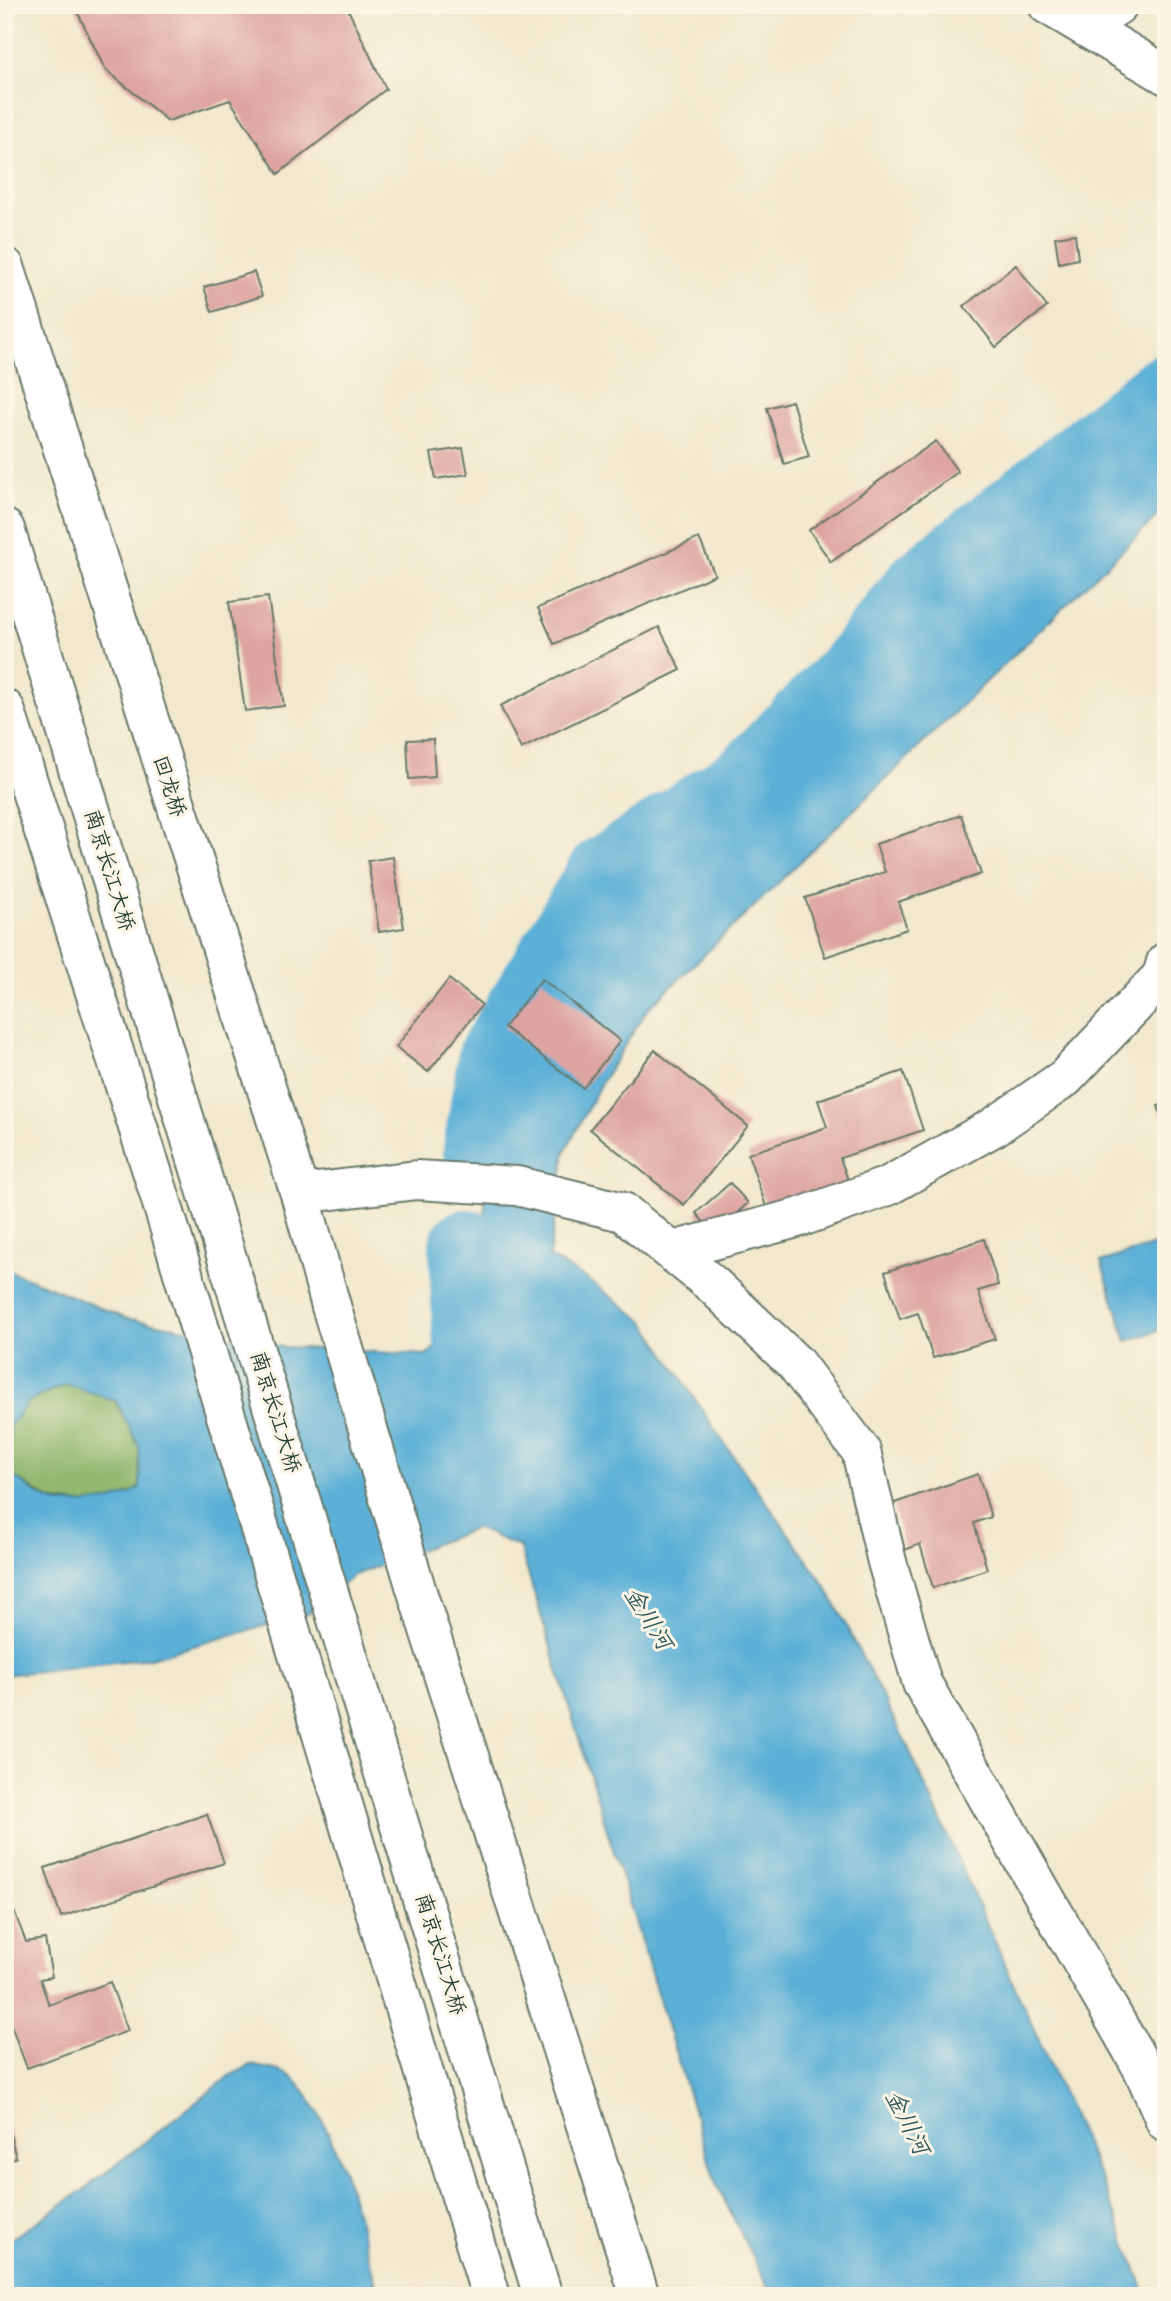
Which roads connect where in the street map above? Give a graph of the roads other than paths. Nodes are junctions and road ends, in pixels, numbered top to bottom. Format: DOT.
graph roads {
  1 [pos="1048,5"];
  2 [pos="1118,5"];
  3 [pos="1084,26"];
  4 [pos="1166,75"];
  5 [pos="5,267"];
  6 [pos="5,529"];
  7 [pos="5,709"];
  8 [pos="1166,962"];
  9 [pos="300,1194"];
  10 [pos="671,1251"];
  11 [pos="1166,2122"];
  12 [pos="491,2296"];
  13 [pos="543,2296"];
  14 [pos="640,2296"];
  1 -- 3 [label="main road"];
  2 -- 3 [label="main road"];
  3 -- 4 [label="main road"];
  5 -- 9 [label="main road, 回龙桥"];
  6 -- 13 [label="main road, 南京长江大桥"];
  7 -- 12 [label="main road"];
  8 -- 10 [label="main road"];
  9 -- 10 [label="main road"];
  9 -- 14 [label="main road, 回龙桥"];
  10 -- 11 [label="main road"];
}
